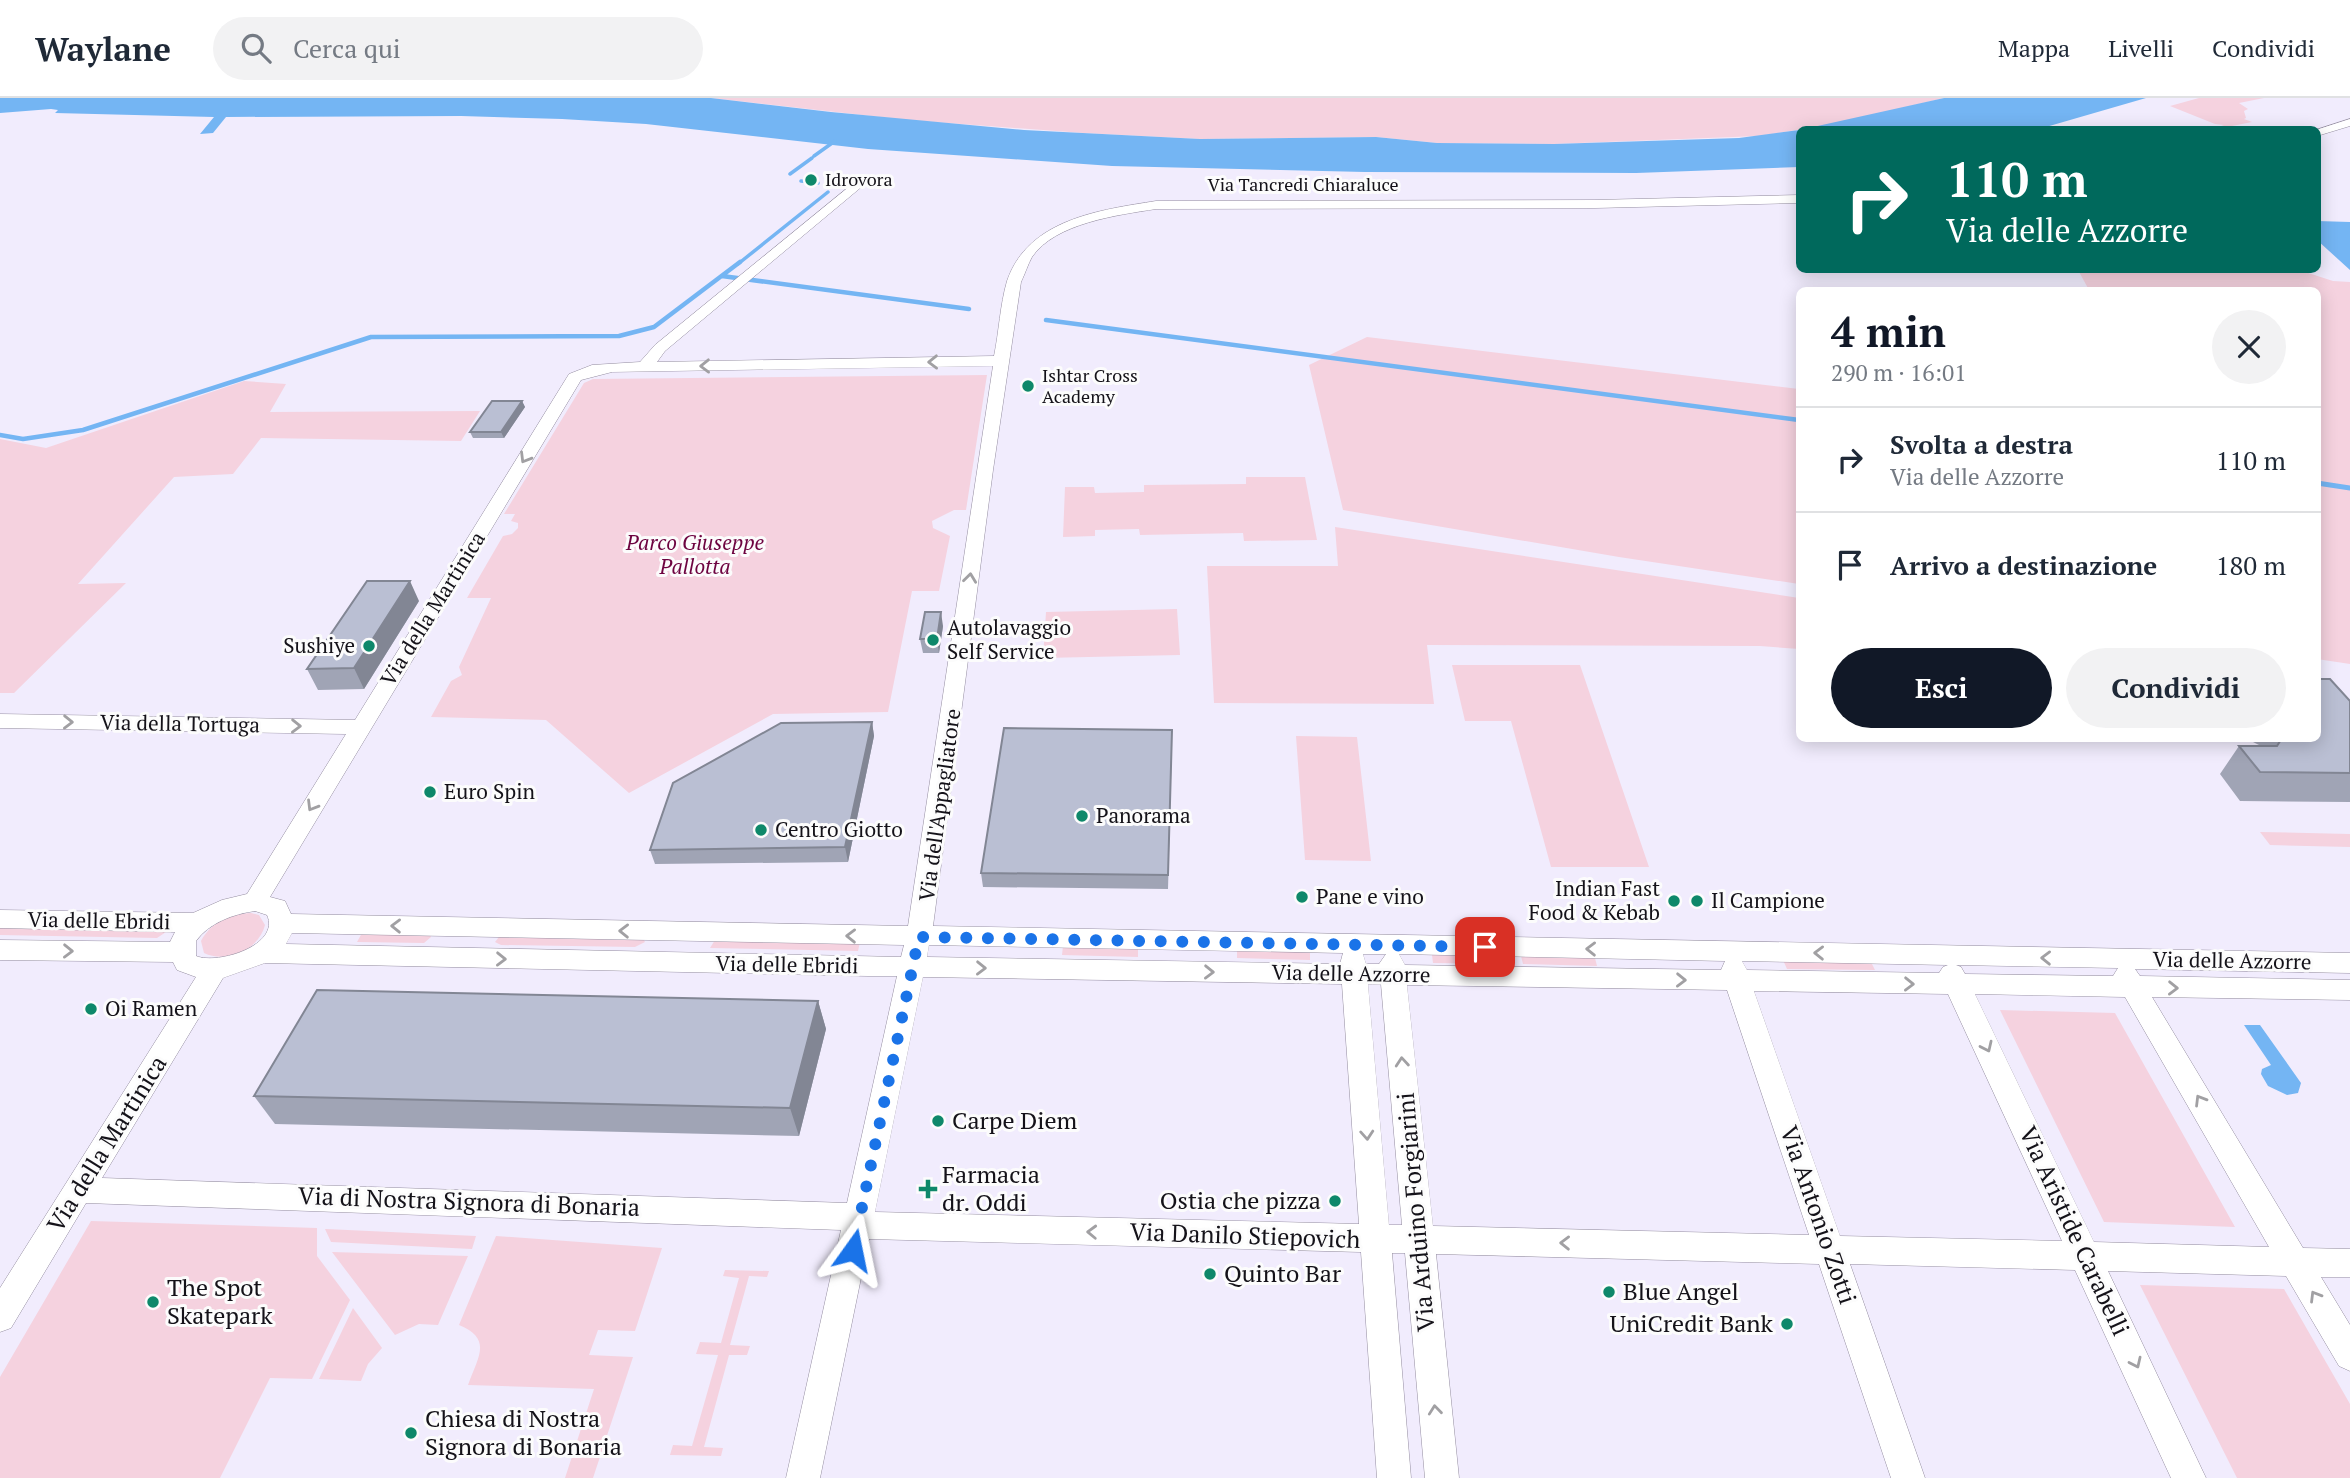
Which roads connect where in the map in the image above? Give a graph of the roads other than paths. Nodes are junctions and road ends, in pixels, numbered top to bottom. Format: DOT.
graph roads {
  1 [pos="2350,122"];
  2 [pos="2321,132"];
  3 [pos="861,181"];
  4 [pos="1796,199"];
  5 [pos="1001,361"];
  6 [pos="644,367"];
  7 [pos="986,457"];
  8 [pos="0,722"];
  9 [pos="360,727"];
  10 [pos="255,902"];
  11 [pos="0,919"];
  12 [pos="198,923"];
  13 [pos="282,923"];
  14 [pos="464,928"];
  15 [pos="672,932"];
  16 [pos="919,937"];
  17 [pos="1390,946"];
  18 [pos="0,950"];
  19 [pos="181,952"];
  20 [pos="1727,952"];
  21 [pos="261,953"];
  22 [pos="1942,956"];
  23 [pos="449,958"];
  24 [pos="2115,959"];
  25 [pos="1353,960"];
  26 [pos="661,962"];
  27 [pos="2348,965"];
  28 [pos="913,967"];
  29 [pos="215,970"];
  30 [pos="1394,975"];
  31 [pos="1738,981"];
  32 [pos="1958,985"];
  33 [pos="2133,987"];
  34 [pos="2350,990"];
  35 [pos="79,1190"];
  36 [pos="859,1221"];
  37 [pos="1375,1239"];
  38 [pos="1418,1241"];
  39 [pos="1829,1250"];
  40 [pos="2087,1258"];
  41 [pos="2295,1262"];
  42 [pos="2350,1262"];
  43 [pos="0,1317"];
  44 [pos="2350,1355"];
  45 [pos="803,1478"];
  46 [pos="1394,1478"];
  47 [pos="1441,1478"];
  48 [pos="1908,1478"];
  49 [pos="2189,1478"];
  1 -- 2 [label="street"];
  3 -- 6 [label="street"];
  4 -- 5 [label="street, Via Tancredi Chiaraluce"];
  5 -- 6 [label="street, Via della Martinica, one-way"];
  5 -- 7 [label="street, Via Tancredi Chiaraluce"];
  6 -- 9 [label="street, Via della Martinica, one-way"];
  16 -- 7 [label="street, Via dell'Appagliatore, one-way"];
  8 -- 9 [label="street, Via della Tortuga, one-way"];
  9 -- 10 [label="street, Via della Martinica, one-way"];
  10 -- 12 [label="street"];
  10 -- 13 [label="street"];
  11 -- 12 [label="street, Via delle Ebridi"];
  12 -- 19 [label="street"];
  14 -- 13 [label="street, Via delle Ebridi, one-way"];
  13 -- 21 [label="street"];
  15 -- 14 [label="street, Via delle Ebridi, one-way"];
  14 -- 23 [label="street"];
  16 -- 15 [label="street, Via delle Ebridi, one-way"];
  15 -- 26 [label="street"];
  16 -- 25 [label="street, Via delle Azzorre"];
  16 -- 28 [label="street, Via dell'Appagliatore"];
  20 -- 17 [label="street, Via delle Azzorre, one-way"];
  17 -- 25 [label="street, Via delle Azzorre"];
  17 -- 30 [label="street, Via Arduino Forgiarini"];
  18 -- 19 [label="street, Via delle Ebridi, one-way"];
  19 -- 29 [label="street"];
  22 -- 20 [label="street, Via delle Azzorre, one-way"];
  20 -- 31 [label="street, Via Antonio Zotti"];
  21 -- 23 [label="street, Via delle Ebridi"];
  21 -- 29 [label="street"];
  24 -- 22 [label="street, Via delle Azzorre, one-way"];
  22 -- 32 [label="street"];
  23 -- 26 [label="street, Via delle Ebridi, one-way"];
  24 -- 27 [label="street, Via delle Azzorre"];
  24 -- 33 [label="street, Via delle Azzorre"];
  28 -- 25 [label="street, Via delle Azzorre, one-way"];
  25 -- 30 [label="street, Via delle Azzorre"];
  25 -- 37 [label="street, Via Arduino Forgiarini, one-way"];
  26 -- 28 [label="street, Via delle Ebridi"];
  28 -- 36 [label="street, Via dell'Appagliatore"];
  29 -- 35 [label="street, Via della Martinica"];
  30 -- 31 [label="street, Via delle Azzorre, one-way"];
  38 -- 30 [label="street, Via Arduino Forgiarini, one-way"];
  31 -- 32 [label="street, Via delle Azzorre, one-way"];
  31 -- 39 [label="street, Via Antonio Zotti"];
  32 -- 33 [label="street, Via delle Azzorre"];
  32 -- 40 [label="street, Via Aristide Carabelli, one-way"];
  33 -- 34 [label="street, Via delle Azzorre, one-way"];
  41 -- 33 [label="street, one-way"];
  35 -- 36 [label="street, Via di Nostra Signora di Bonaria"];
  35 -- 43 [label="street, Via della Martinica"];
  37 -- 36 [label="street, Via Danilo Stiepovich, one-way"];
  36 -- 45 [label="street, Via dell'Appagliatore"];
  37 -- 38 [label="street, Via Danilo Stiepovich"];
  37 -- 46 [label="street, Via Arduino Forgiarini"];
  39 -- 38 [label="street, Via Danilo Stiepovich, one-way"];
  47 -- 38 [label="street, Via Arduino Forgiarini, one-way"];
  39 -- 40 [label="street, Via Danilo Stiepovich"];
  39 -- 48 [label="street, Via Antonio Zotti"];
  40 -- 41 [label="street"];
  40 -- 49 [label="street, Via Aristide Carabelli, one-way"];
  41 -- 42 [label="street"];
  44 -- 41 [label="street, one-way"];
}
